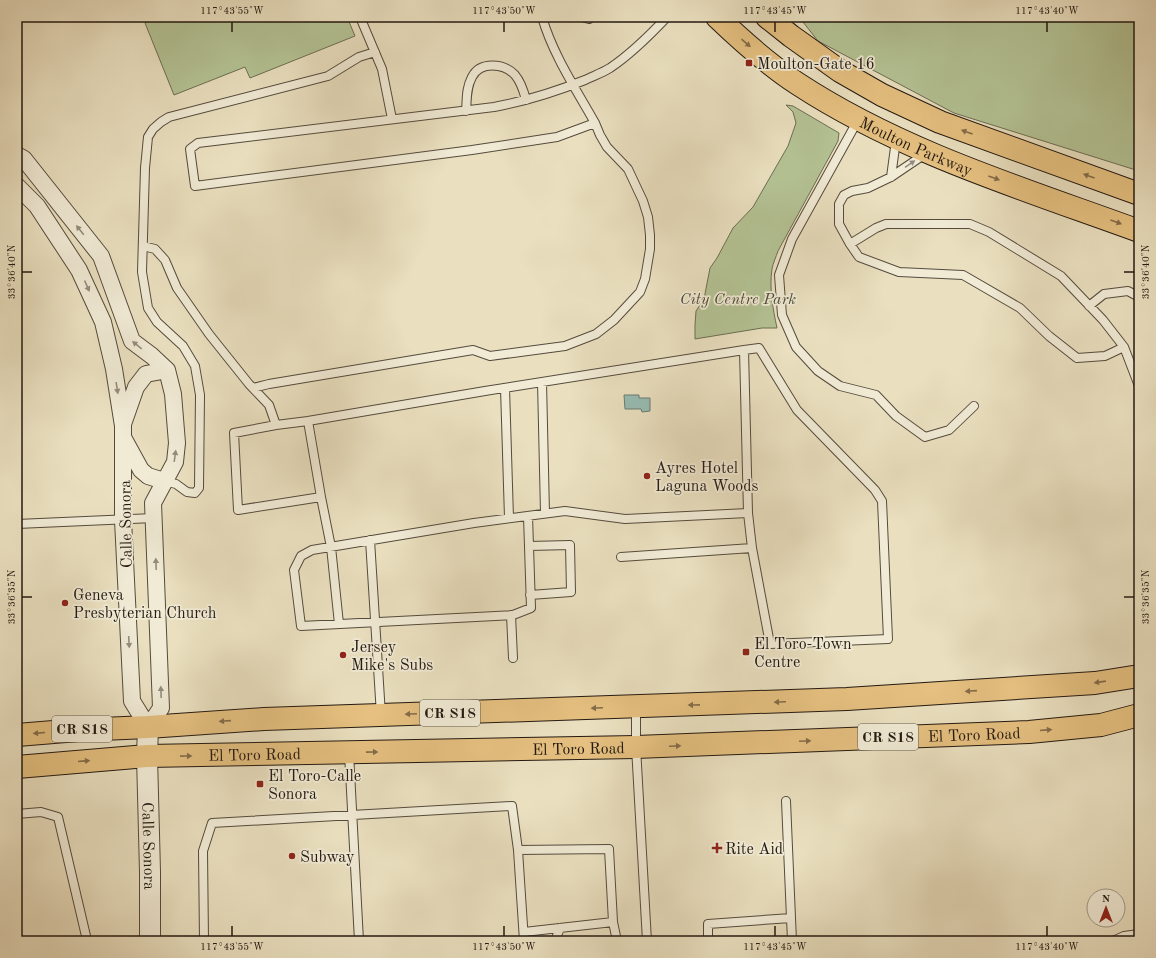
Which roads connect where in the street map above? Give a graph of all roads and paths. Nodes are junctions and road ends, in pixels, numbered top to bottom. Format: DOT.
graph roads {
  1 [pos="360,17"];
  2 [pos="542,17"];
  3 [pos="582,17"];
  4 [pos="592,17"];
  5 [pos="667,17"];
  6 [pos="717,17"];
  7 [pos="767,17"];
  8 [pos="375,52"];
  9 [pos="573,85"];
  10 [pos="526,100"];
  11 [pos="466,111"];
  12 [pos="392,119"];
  13 [pos="859,119"];
  14 [pos="596,123"];
  15 [pos="896,139"];
  16 [pos="929,152"];
  17 [pos="17,155"];
  18 [pos="891,176"];
  19 [pos="17,186"];
  20 [pos="1139,194"];
  21 [pos="1139,231"];
  22 [pos="850,244"];
  23 [pos="143,246"];
  24 [pos="1139,297"];
  25 [pos="1089,306"];
  26 [pos="1124,347"];
  27 [pos="744,350"];
  28 [pos="167,370"];
  29 [pos="542,382"];
  30 [pos="1139,386"];
  31 [pos="253,388"];
  32 [pos="505,388"];
  33 [pos="974,406"];
  34 [pos="308,422"];
  35 [pos="276,425"];
  36 [pos="123,432"];
  37 [pos="164,481"];
  38 [pos="321,497"];
  39 [pos="545,513"];
  40 [pos="748,513"];
  41 [pos="528,516"];
  42 [pos="154,518"];
  43 [pos="509,518"];
  44 [pos="123,520"];
  45 [pos="17,524"];
  46 [pos="370,540"];
  47 [pos="529,546"];
  48 [pos="331,547"];
  49 [pos="752,548"];
  50 [pos="621,557"];
  51 [pos="530,595"];
  52 [pos="510,615"];
  53 [pos="374,622"];
  54 [pos="339,624"];
  55 [pos="513,658"];
  56 [pos="1139,676"];
  57 [pos="636,706"];
  58 [pos="381,715"];
  59 [pos="1139,716"];
  60 [pos="148,727"];
  61 [pos="17,735"];
  62 [pos="636,747"];
  63 [pos="349,752"];
  64 [pos="147,756"];
  65 [pos="17,767"];
  66 [pos="786,801"];
  67 [pos="17,814"];
  68 [pos="352,815"];
  69 [pos="518,850"];
  70 [pos="791,918"];
  71 [pos="612,922"];
  72 [pos="560,928"];
  73 [pos="524,932"];
  74 [pos="1139,934"];
  75 [pos="86,941"];
  76 [pos="150,941"];
  77 [pos="204,941"];
  78 [pos="359,941"];
  79 [pos="524,941"];
  80 [pos="555,941"];
  81 [pos="617,941"];
  82 [pos="646,941"];
  83 [pos="708,941"];
  84 [pos="792,941"];
  85 [pos="1113,941"];
  1 -- 8 [label="lane"];
  2 -- 9 [label="lane"];
  3 -- 4 [label="lane"];
  5 -- 9 [label="lane"];
  6 -- 13 [label="main road, Moulton Parkway, one-way"];
  20 -- 7 [label="main road, Moulton Parkway, one-way"];
  8 -- 12 [label="lane"];
  8 -- 23 [label="lane"];
  9 -- 10 [label="lane"];
  9 -- 14 [label="lane"];
  10 -- 11 [label="lane"];
  10 -- 11 [label="lane"];
  11 -- 12 [label="lane"];
  12 -- 14 [label="lane"];
  13 -- 15 [label="main road, Moulton Parkway"];
  13 -- 33 [label="lane"];
  14 -- 31 [label="lane"];
  15 -- 16 [label="main road, Moulton Parkway"];
  15 -- 18 [label="lane"];
  18 -- 16 [label="lane, one-way"];
  16 -- 21 [label="main road, Moulton Parkway, one-way"];
  28 -- 17 [label="street, one-way"];
  18 -- 22 [label="lane"];
  19 -- 36 [label="street, Calle Sonora, one-way"];
  22 -- 25 [label="lane"];
  22 -- 26 [label="lane"];
  23 -- 31 [label="lane"];
  23 -- 37 [label="lane"];
  24 -- 25 [label="lane"];
  25 -- 26 [label="lane"];
  26 -- 30 [label="lane"];
  27 -- 29 [label="lane"];
  27 -- 40 [label="lane"];
  27 -- 49 [label="lane"];
  28 -- 36 [label="street, Calle Sonora"];
  37 -- 28 [label="street, Calle Sonora, one-way"];
  29 -- 32 [label="lane"];
  29 -- 39 [label="lane"];
  31 -- 35 [label="lane"];
  32 -- 34 [label="lane"];
  32 -- 43 [label="lane"];
  34 -- 35 [label="lane"];
  34 -- 38 [label="lane"];
  35 -- 38 [label="lane"];
  36 -- 37 [label="street, Calle Sonora"];
  36 -- 44 [label="street, Calle Sonora"];
  37 -- 42 [label="street, Calle Sonora"];
  38 -- 48 [label="lane"];
  39 -- 40 [label="lane"];
  39 -- 41 [label="lane"];
  40 -- 49 [label="lane"];
  41 -- 43 [label="lane"];
  41 -- 47 [label="lane"];
  42 -- 44 [label="lane"];
  60 -- 42 [label="street, Calle Sonora, one-way"];
  43 -- 46 [label="lane"];
  44 -- 45 [label="lane"];
  44 -- 60 [label="street, Calle Sonora, one-way"];
  46 -- 48 [label="lane"];
  46 -- 53 [label="lane"];
  47 -- 51 [label="lane"];
  47 -- 51 [label="lane"];
  48 -- 54 [label="lane"];
  48 -- 54 [label="lane"];
  49 -- 50 [label="lane"];
  51 -- 52 [label="lane"];
  52 -- 53 [label="lane"];
  52 -- 55 [label="lane"];
  53 -- 54 [label="lane"];
  53 -- 58 [label="lane"];
  56 -- 57 [label="main road, El Toro Road / CR S18, one-way"];
  57 -- 58 [label="main road, El Toro Road / CR S18, one-way"];
  57 -- 62 [label="lane"];
  58 -- 60 [label="main road, El Toro Road / CR S18, one-way"];
  62 -- 59 [label="main road, El Toro Road / CR S18, one-way"];
  60 -- 61 [label="main road, El Toro Road / CR S18, one-way"];
  60 -- 64 [label="street, Calle Sonora"];
  63 -- 62 [label="main road, El Toro Road / CR S18, one-way"];
  62 -- 82 [label="lane"];
  64 -- 63 [label="main road, El Toro Road / CR S18, one-way"];
  63 -- 68 [label="lane"];
  65 -- 64 [label="main road, El Toro Road / CR S18, one-way"];
  64 -- 76 [label="street, Calle Sonora"];
  66 -- 70 [label="lane"];
  67 -- 75 [label="lane"];
  68 -- 69 [label="lane"];
  68 -- 77 [label="lane"];
  68 -- 78 [label="lane"];
  69 -- 71 [label="lane"];
  69 -- 73 [label="lane"];
  70 -- 83 [label="lane"];
  70 -- 84 [label="lane"];
  71 -- 72 [label="lane"];
  71 -- 81 [label="lane"];
  72 -- 73 [label="lane"];
  72 -- 80 [label="lane"];
  73 -- 79 [label="lane"];
  74 -- 85 [label="lane"];
}
